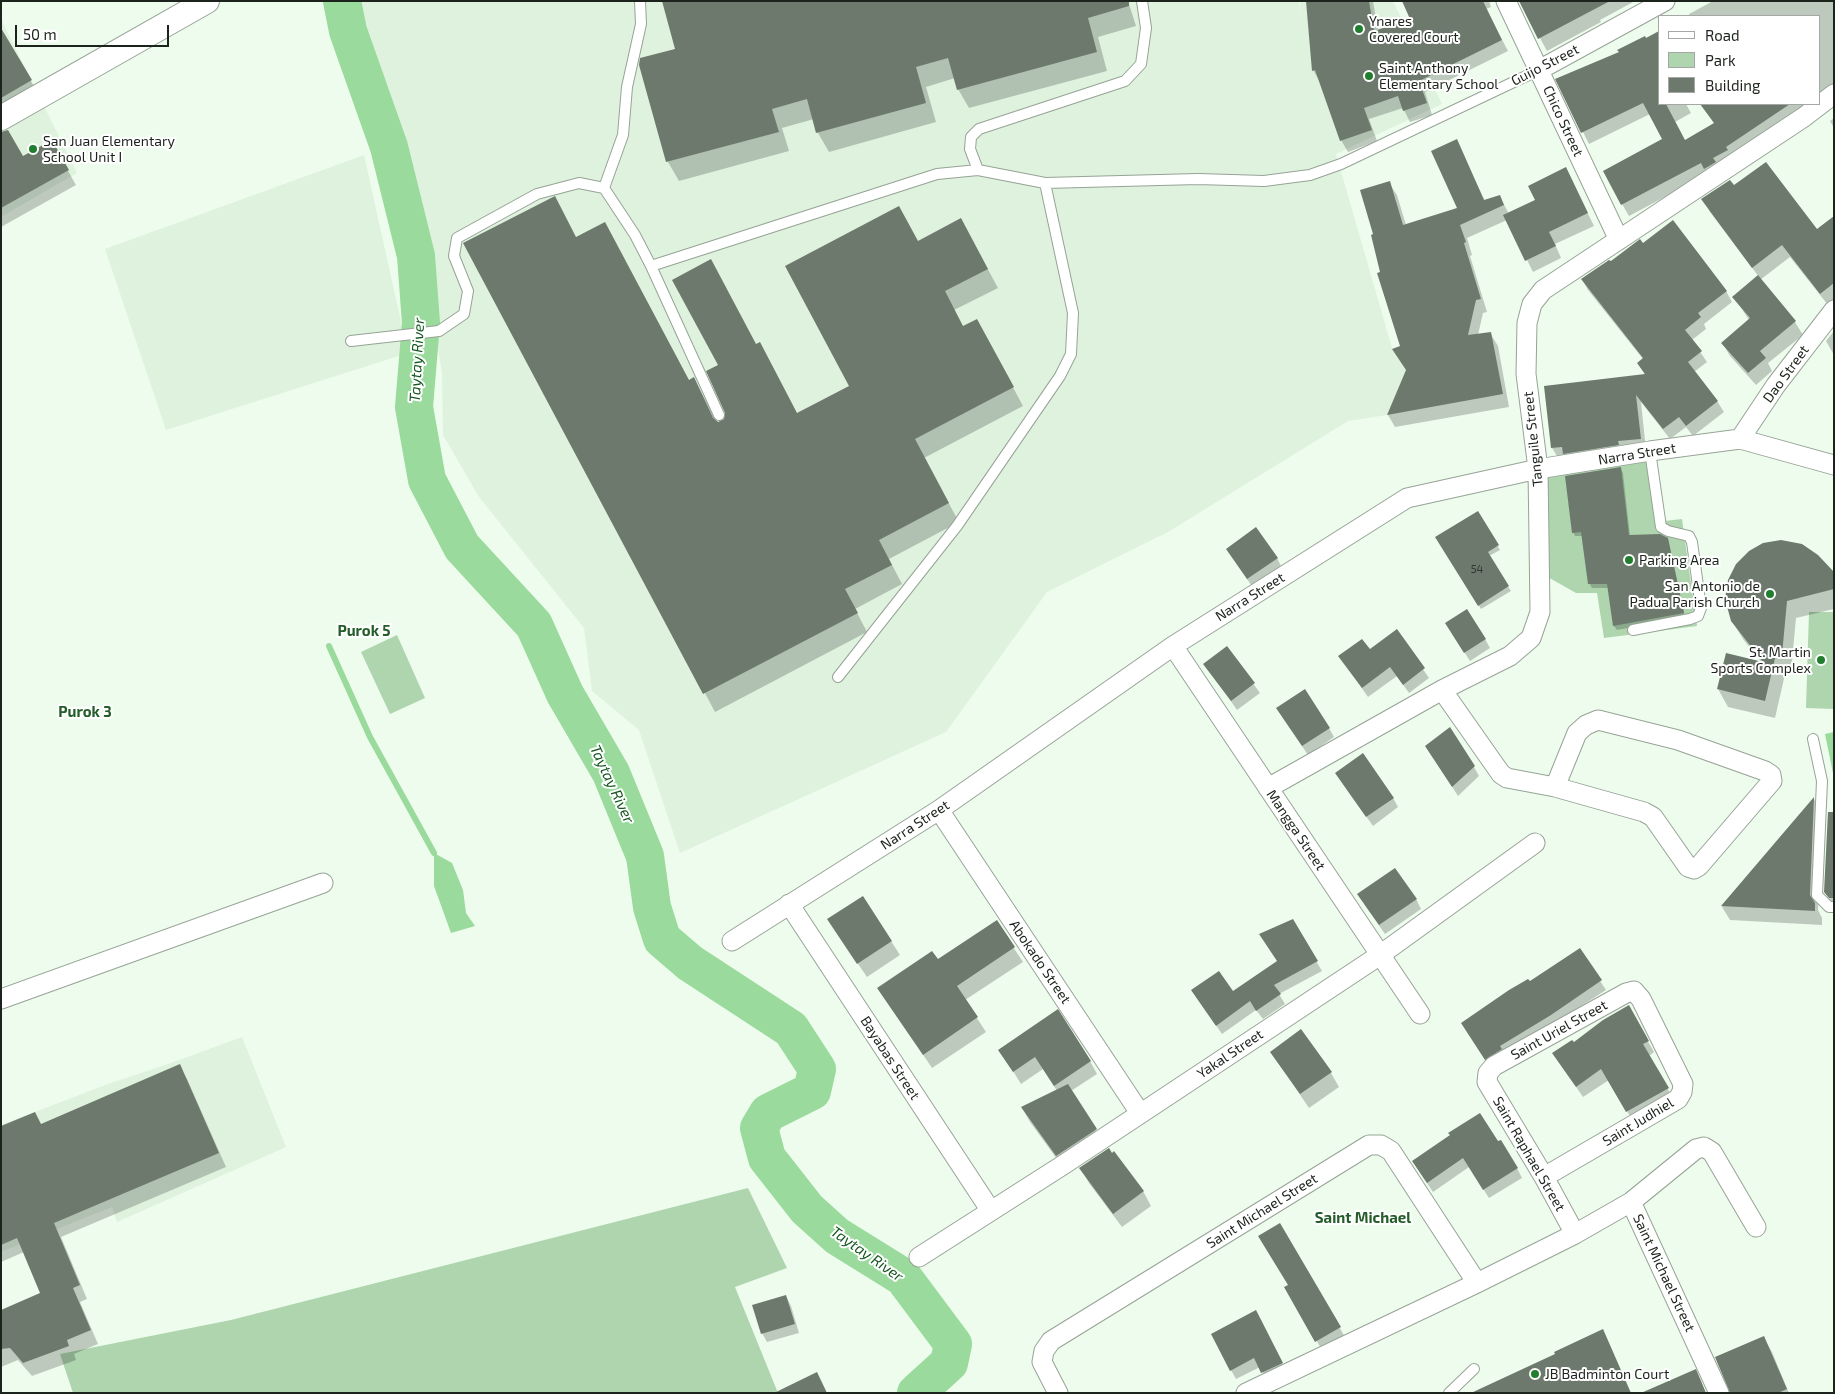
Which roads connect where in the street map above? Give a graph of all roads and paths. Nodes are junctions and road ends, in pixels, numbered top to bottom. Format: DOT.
graph roads {
  1 [pos="207,1"];
  2 [pos="640,1"];
  3 [pos="1142,1"];
  4 [pos="1506,1"];
  5 [pos="1665,1"];
  6 [pos="1539,70"];
  7 [pos="1834,94"];
  8 [pos="1820,105"];
  9 [pos="1820,105"];
  10 [pos="1,118"];
  11 [pos="978,170"];
  12 [pos="1045,183"];
  13 [pos="604,188"];
  14 [pos="1619,240"];
  15 [pos="651,266"];
  16 [pos="1834,310"];
  17 [pos="351,341"];
  18 [pos="719,415"];
  19 [pos="1740,440"];
  20 [pos="1650,450"];
  21 [pos="1834,465"];
  22 [pos="1538,470"];
  23 [pos="1633,630"];
  24 [pos="1173,646"];
  25 [pos="838,677"];
  26 [pos="1442,690"];
  27 [pos="1813,739"];
  28 [pos="1555,787"];
  29 [pos="1268,788"];
  30 [pos="939,810"];
  31 [pos="1535,843"];
  32 [pos="323,883"];
  33 [pos="789,904"];
  34 [pos="1834,907"];
  35 [pos="732,941"];
  36 [pos="1380,955"];
  37 [pos="1634,991"];
  38 [pos="1,999"];
  39 [pos="1420,1014"];
  40 [pos="1488,1073"];
  41 [pos="1140,1113"];
  42 [pos="1544,1177"];
  43 [pos="1631,1202"];
  44 [pos="991,1211"];
  45 [pos="1756,1227"];
  46 [pos="1575,1234"];
  47 [pos="919,1257"];
  48 [pos="1477,1283"];
  49 [pos="1474,1368"];
  50 [pos="1058,1393"];
  51 [pos="1246,1393"];
  52 [pos="1449,1393"];
  53 [pos="1719,1393"];
  1 -- 10 [label="street"];
  2 -- 13 [label="lane"];
  3 -- 11 [label="lane"];
  4 -- 6 [label="street, Chico Street"];
  5 -- 6 [label="street, Guijo Street"];
  6 -- 12 [label="lane, Guijo Street"];
  6 -- 14 [label="street, Chico Street"];
  7 -- 8 [label="street, Tanguile Street"];
  9 -- 14 [label="street, Tanguile Street"];
  11 -- 12 [label="lane, Guijo Street"];
  11 -- 15 [label="lane, Guijo Street"];
  12 -- 25 [label="lane"];
  13 -- 15 [label="lane"];
  13 -- 17 [label="lane"];
  14 -- 22 [label="street, Tanguile Street"];
  15 -- 18 [label="lane"];
  16 -- 19 [label="street, Dao Street"];
  19 -- 20 [label="street, Narra Street"];
  19 -- 21 [label="street, Narra Street"];
  20 -- 22 [label="street, Narra Street"];
  20 -- 23 [label="lane"];
  22 -- 24 [label="street, Narra Street"];
  22 -- 26 [label="street, Tanguile Street"];
  24 -- 29 [label="street, Mangga Street"];
  24 -- 30 [label="street, Narra Street"];
  26 -- 28 [label="street"];
  26 -- 29 [label="street, Tanguile Street"];
  27 -- 34 [label="lane"];
  28 -- 28 [label="street"];
  29 -- 36 [label="street, Mangga Street"];
  30 -- 33 [label="street, Narra Street"];
  30 -- 41 [label="street, Abokado Street"];
  31 -- 36 [label="street, Yakal Street"];
  32 -- 38 [label="street"];
  33 -- 35 [label="street, Narra Street"];
  33 -- 44 [label="street, Bayabas Street"];
  36 -- 39 [label="street, Mangga Street"];
  36 -- 41 [label="street, Yakal Street"];
  37 -- 40 [label="street, Saint Uriel Street"];
  37 -- 42 [label="street, Saint Judhiel"];
  40 -- 42 [label="street, Saint Raphael Street"];
  41 -- 44 [label="street, Yakal Street"];
  42 -- 46 [label="street, Saint Raphael Street"];
  43 -- 45 [label="street"];
  43 -- 46 [label="street, Saint Michael Street"];
  43 -- 53 [label="street, Saint Michael Street"];
  44 -- 47 [label="street, Yakal Street"];
  46 -- 48 [label="street, Saint Michael Street"];
  48 -- 50 [label="street, Saint Michael Street"];
  48 -- 51 [label="street, Saint Michael Street"];
  49 -- 52 [label="lane"];
}
